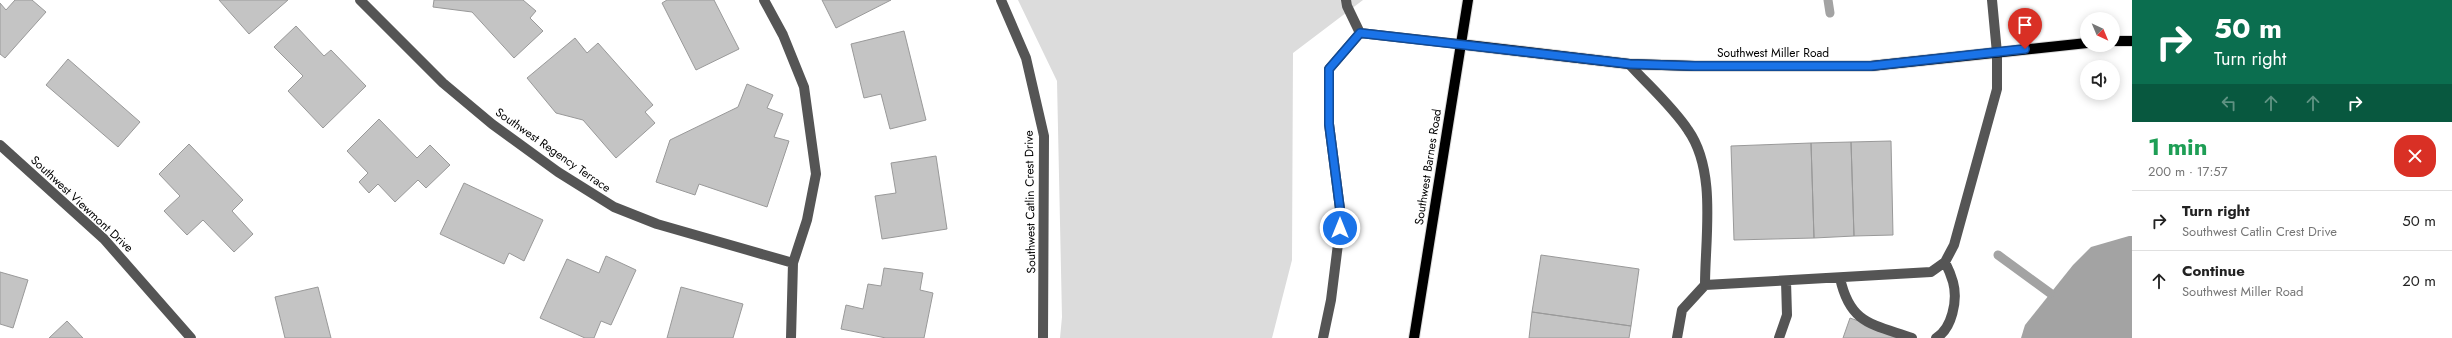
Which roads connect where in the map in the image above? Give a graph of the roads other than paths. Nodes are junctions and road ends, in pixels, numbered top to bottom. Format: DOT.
graph roads {
  1 [pos="360,0"];
  2 [pos="764,0"];
  3 [pos="1001,0"];
  4 [pos="1346,0"];
  5 [pos="1468,0"];
  6 [pos="1992,0"];
  7 [pos="1360,33"];
  8 [pos="2120,41"];
  9 [pos="2132,41"];
  10 [pos="1459,44"];
  11 [pos="2080,44"];
  12 [pos="1997,53"];
  13 [pos="1630,64"];
  14 [pos="0,145"];
  15 [pos="1945,262"];
  16 [pos="793,263"];
  17 [pos="1840,278"];
  18 [pos="1786,281"];
  19 [pos="1705,285"];
  20 [pos="191,338"];
  21 [pos="791,338"];
  22 [pos="1043,338"];
  23 [pos="1323,338"];
  24 [pos="1414,338"];
  25 [pos="1677,338"];
  26 [pos="1779,338"];
  27 [pos="1912,338"];
  28 [pos="1936,338"];
  1 -- 16 [label="street, Southwest Regency Terrace"];
  2 -- 16 [label="street"];
  3 -- 22 [label="street, Southwest Catlin Crest Drive"];
  4 -- 7 [label="street"];
  5 -- 10 [label="main road, Southwest Barnes Road"];
  6 -- 12 [label="street"];
  7 -- 10 [label="street"];
  7 -- 23 [label="street"];
  8 -- 9 [label="main road"];
  10 -- 13 [label="main road, Southwest Miller Road"];
  10 -- 24 [label="main road, Southwest Barnes Road"];
  11 -- 12 [label="main road, Southwest Miller Road"];
  12 -- 13 [label="main road, Southwest Miller Road"];
  12 -- 15 [label="street"];
  13 -- 19 [label="street"];
  14 -- 20 [label="street, Southwest Viewmont Drive"];
  15 -- 17 [label="street"];
  15 -- 28 [label="street"];
  16 -- 21 [label="street"];
  17 -- 18 [label="street"];
  17 -- 27 [label="street"];
  18 -- 19 [label="street"];
  18 -- 26 [label="street"];
  19 -- 25 [label="street"];
}
